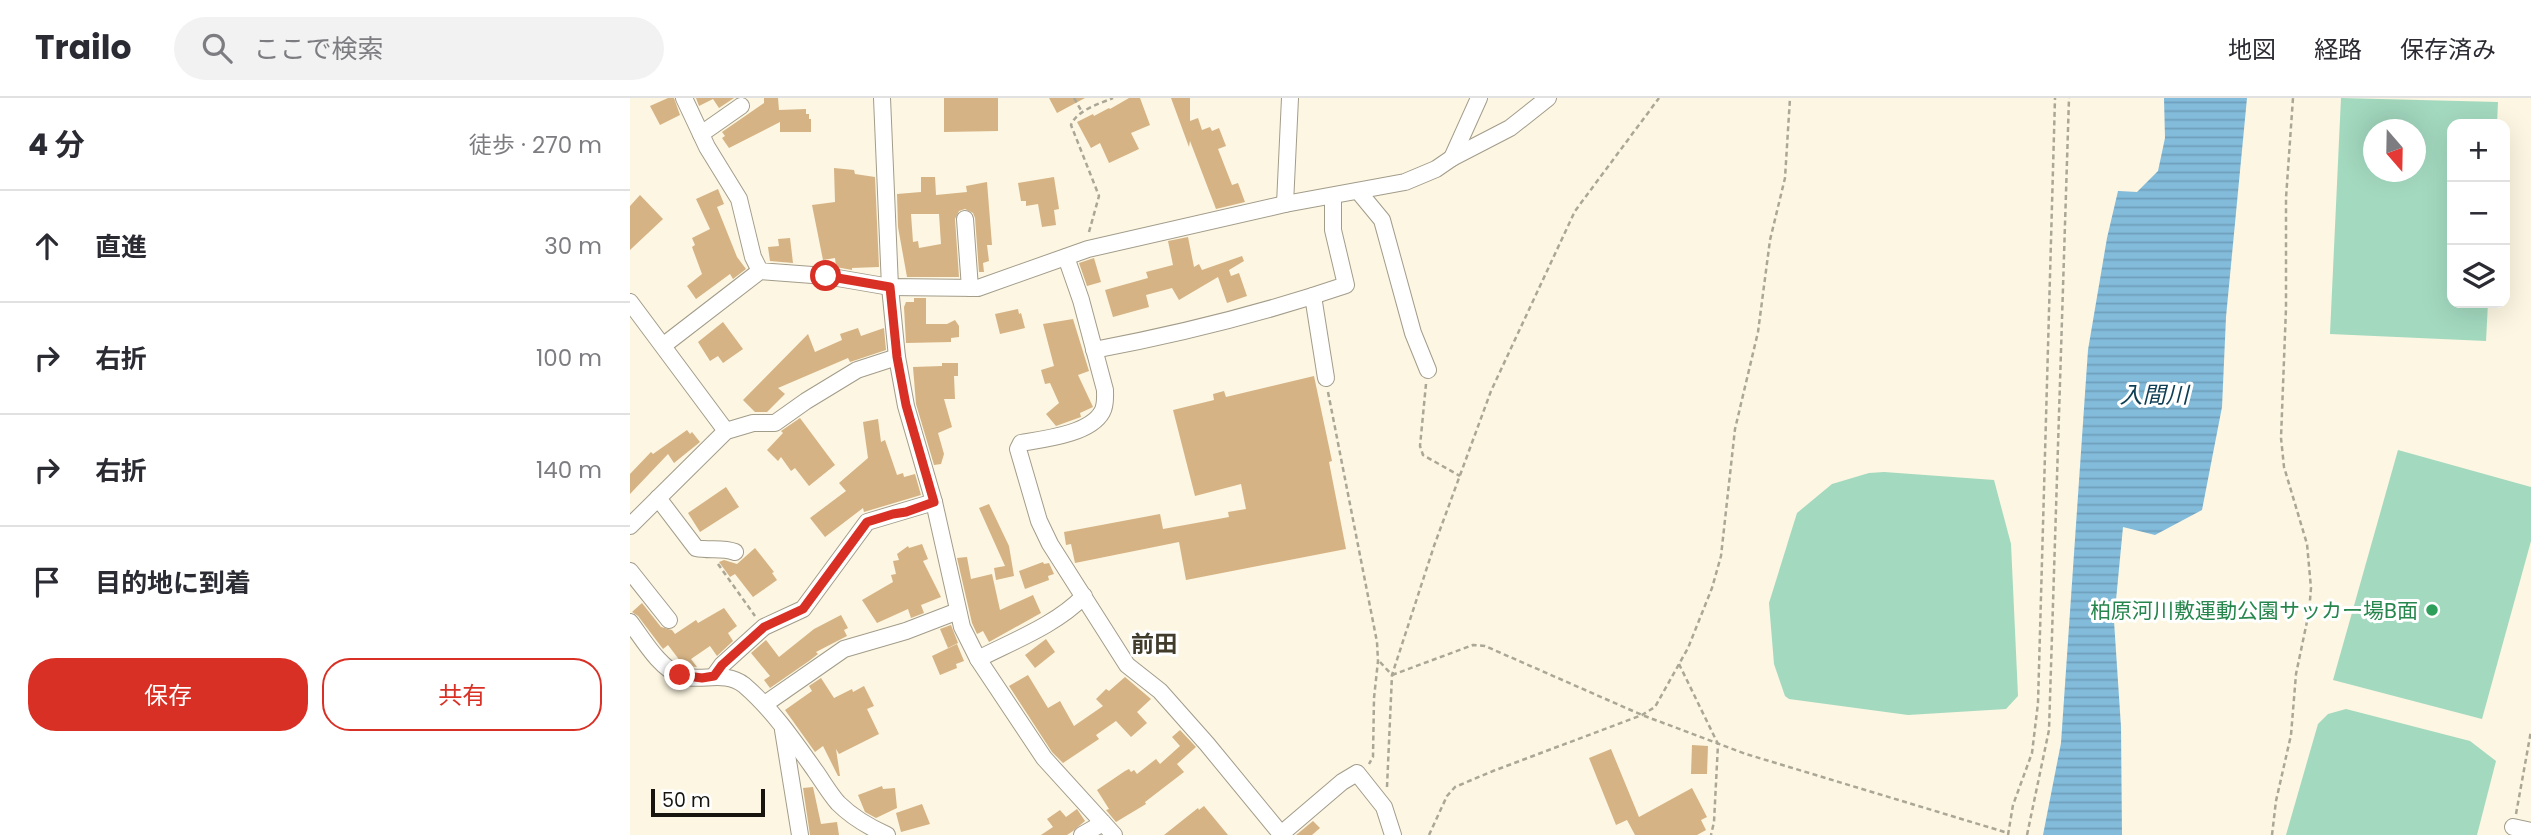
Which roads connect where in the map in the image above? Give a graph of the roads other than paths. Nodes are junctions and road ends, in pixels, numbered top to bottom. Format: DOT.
graph roads {
  1 [pos="684,98"];
  2 [pos="882,98"];
  3 [pos="1290,98"];
  4 [pos="1479,98"];
  5 [pos="1548,98"];
  6 [pos="741,106"];
  7 [pos="701,134"];
  8 [pos="1452,158"];
  9 [pos="1358,191"];
  10 [pos="1333,196"];
  11 [pos="1285,204"];
  12 [pos="965,219"];
  13 [pos="1066,257"];
  14 [pos="760,271"];
  15 [pos="890,287"];
  16 [pos="970,288"];
  17 [pos="1313,296"];
  18 [pos="630,302"];
  19 [pos="664,345"];
  20 [pos="1094,350"];
  21 [pos="897,357"];
  22 [pos="1427,370"];
  23 [pos="1326,378"];
  24 [pos="726,431"];
  25 [pos="658,498"];
  26 [pos="934,502"];
  27 [pos="630,526"];
  28 [pos="735,552"];
  29 [pos="630,571"];
  30 [pos="1084,596"];
  31 [pos="958,611"];
  32 [pos="669,620"];
  33 [pos="630,622"];
  34 [pos="978,659"];
  35 [pos="714,676"];
  36 [pos="765,704"];
  37 [pos="782,724"];
  38 [pos="2513,827"];
  39 [pos="1108,829"];
  40 [pos="2531,831"];
  41 [pos="800,835"];
  42 [pos="887,835"];
  43 [pos="1082,835"];
  44 [pos="1393,835"];
  1 -- 7 [label="street"];
  2 -- 15 [label="street"];
  3 -- 11 [label="street"];
  4 -- 8 [label="street"];
  5 -- 8 [label="street"];
  6 -- 7 [label="street"];
  7 -- 14 [label="street"];
  8 -- 9 [label="street"];
  9 -- 10 [label="street"];
  9 -- 22 [label="street"];
  10 -- 11 [label="street"];
  10 -- 17 [label="street"];
  11 -- 13 [label="street"];
  12 -- 16 [label="street"];
  13 -- 16 [label="street"];
  13 -- 20 [label="street"];
  14 -- 15 [label="street"];
  14 -- 19 [label="street"];
  15 -- 16 [label="street"];
  15 -- 21 [label="street"];
  17 -- 20 [label="street"];
  17 -- 23 [label="street"];
  18 -- 19 [label="street"];
  19 -- 24 [label="street"];
  20 -- 30 [label="street"];
  21 -- 24 [label="street"];
  21 -- 26 [label="street"];
  24 -- 25 [label="street"];
  25 -- 27 [label="street"];
  25 -- 28 [label="street"];
  26 -- 31 [label="street"];
  26 -- 35 [label="street"];
  29 -- 32 [label="street"];
  30 -- 34 [label="street"];
  30 -- 44 [label="street"];
  31 -- 34 [label="street"];
  31 -- 36 [label="street"];
  33 -- 35 [label="street"];
  34 -- 39 [label="street"];
  35 -- 36 [label="street"];
  36 -- 37 [label="street"];
  37 -- 41 [label="street"];
  37 -- 42 [label="street"];
  38 -- 40 [label="street"];
  39 -- 43 [label="street"];
}
